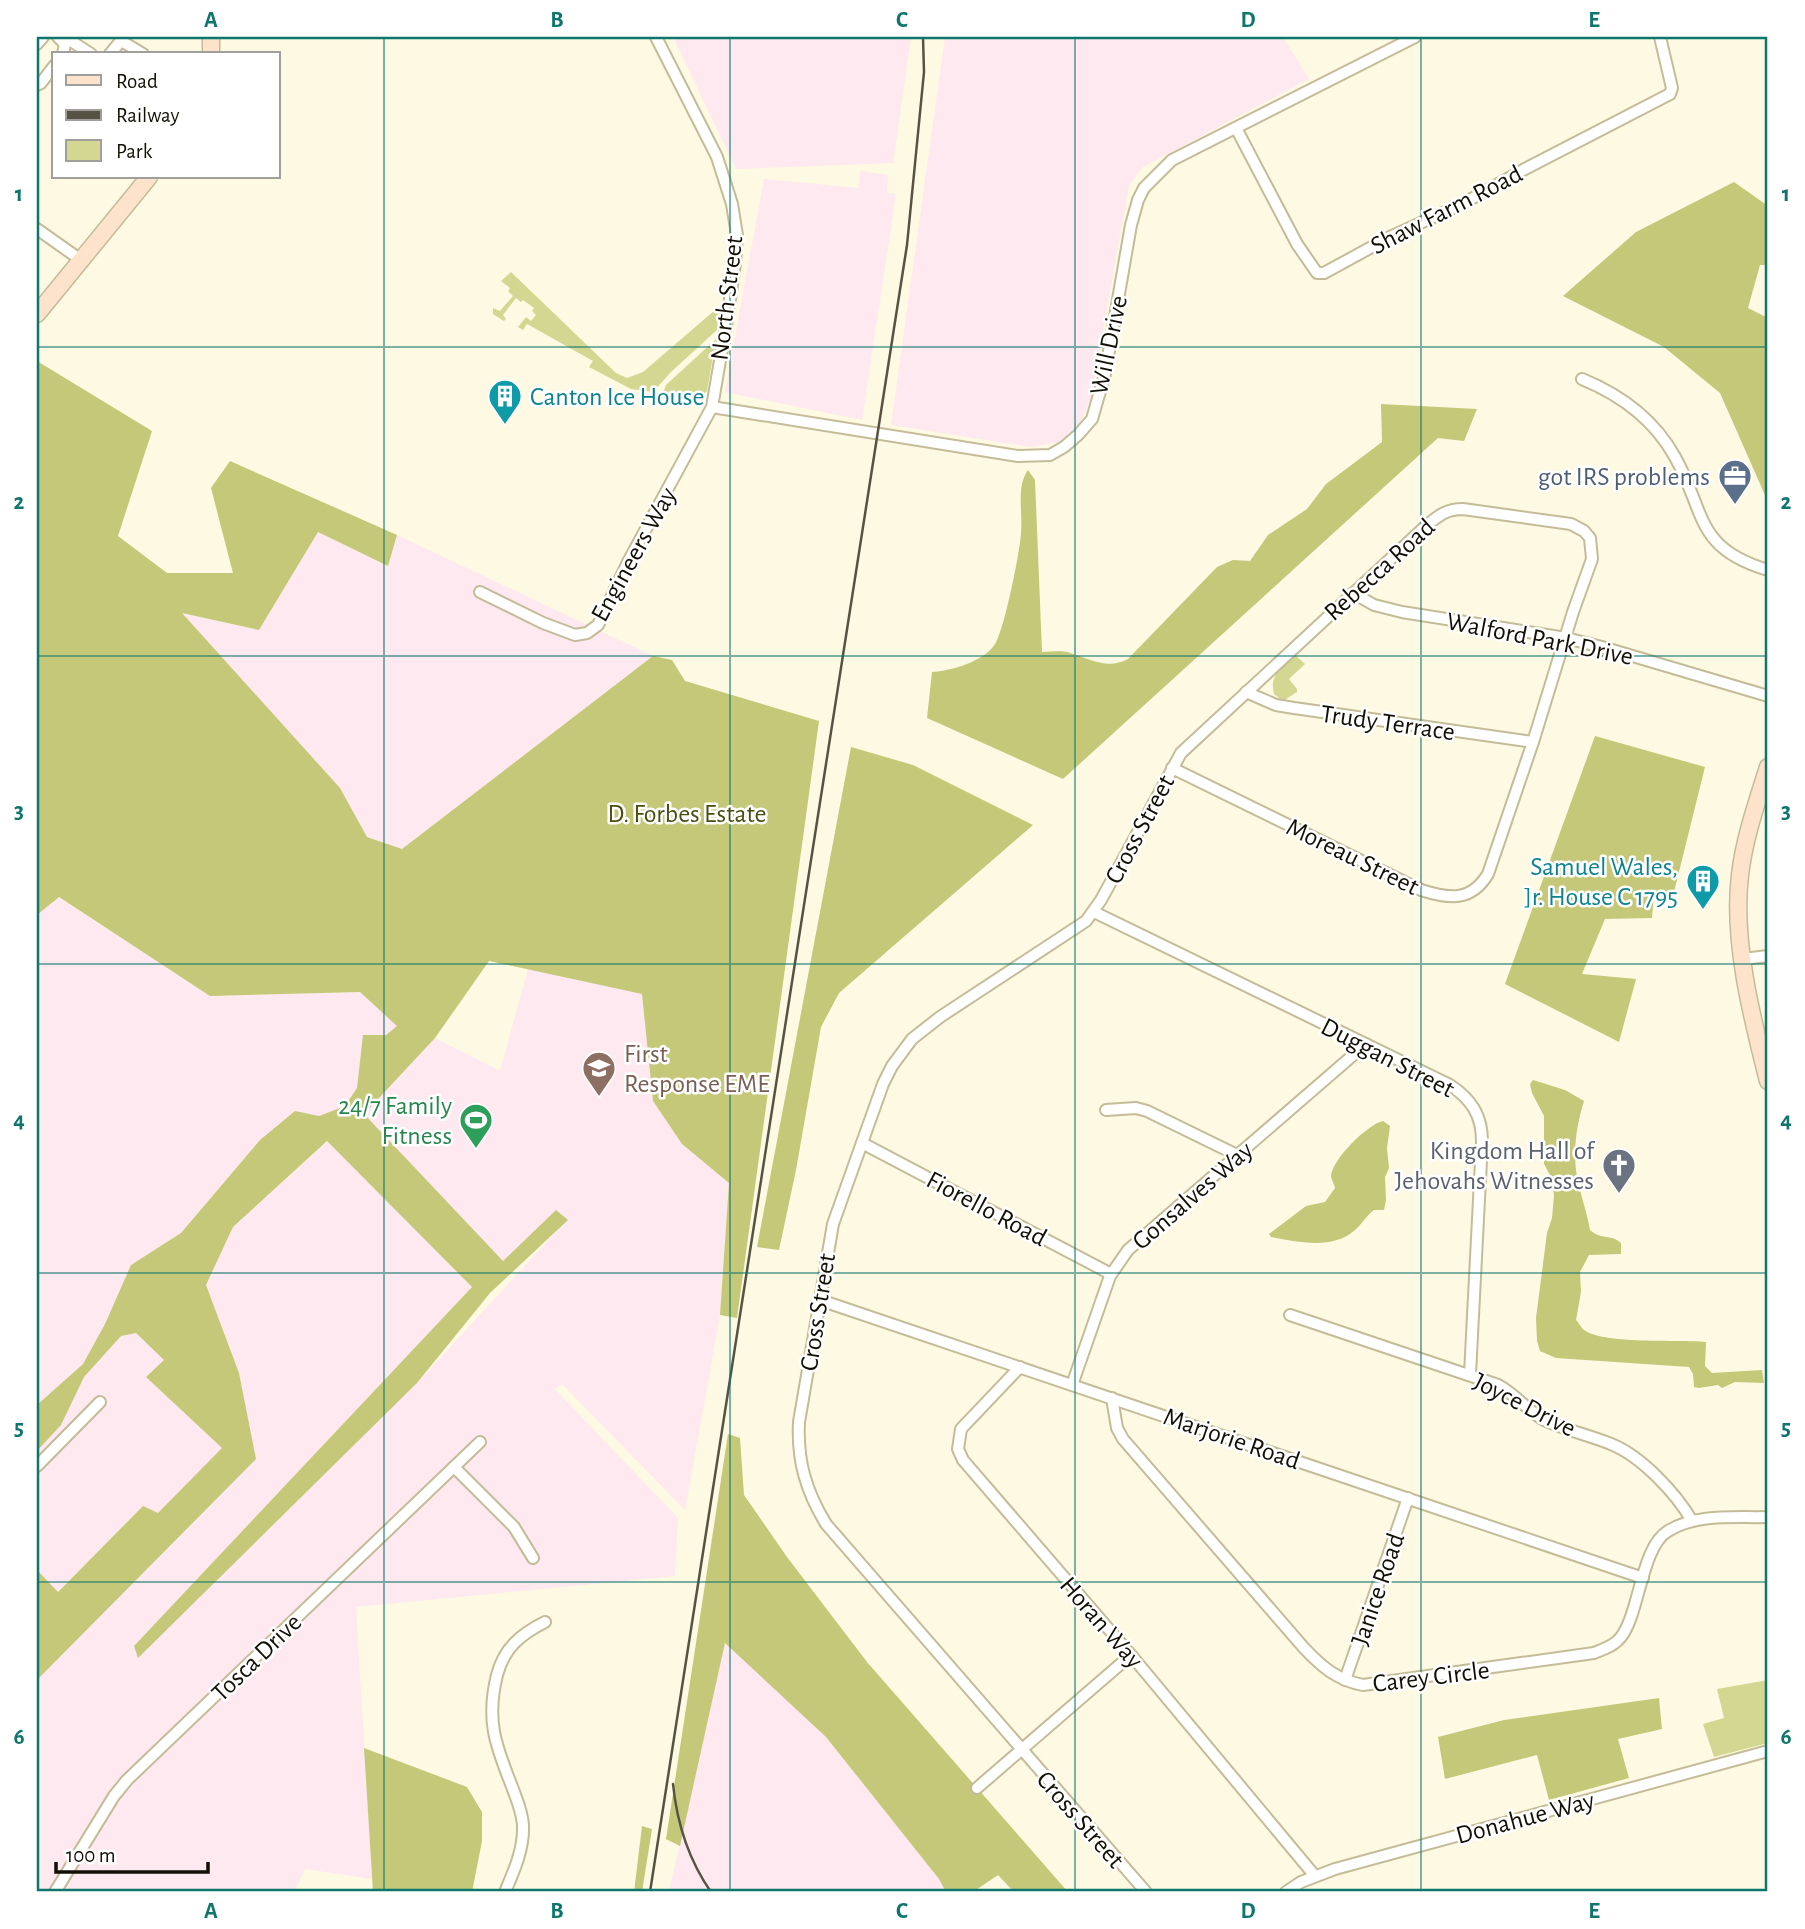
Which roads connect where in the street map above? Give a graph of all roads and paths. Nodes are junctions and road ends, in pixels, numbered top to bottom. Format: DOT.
graph roads {
  1 [pos="43,37"];
  2 [pos="61,37"];
  3 [pos="656,37"];
  4 [pos="1415,37"];
  5 [pos="1660,37"];
  6 [pos="37,44"];
  7 [pos="87,52"];
  8 [pos="112,52"];
  9 [pos="140,52"];
  10 [pos="52,69"];
  11 [pos="37,85"];
  12 [pos="1236,128"];
  13 [pos="148,178"];
  14 [pos="37,229"];
  15 [pos="81,260"];
  16 [pos="37,314"];
  17 [pos="1583,379"];
  18 [pos="712,407"];
  19 [pos="1768,570"];
  20 [pos="480,592"];
  21 [pos="1353,593"];
  22 [pos="1566,638"];
  23 [pos="1246,692"];
  24 [pos="1768,696"];
  25 [pos="1533,742"];
  26 [pos="1188,746"];
  27 [pos="1768,767"];
  28 [pos="1171,768"];
  29 [pos="1094,912"];
  30 [pos="1768,956"];
  31 [pos="1743,959"];
  32 [pos="1366,1044"];
  33 [pos="1768,1081"];
  34 [pos="1106,1110"];
  35 [pos="862,1143"];
  36 [pos="1237,1155"];
  37 [pos="1111,1274"];
  38 [pos="820,1300"];
  39 [pos="1290,1315"];
  40 [pos="1020,1367"];
  41 [pos="1470,1374"];
  42 [pos="1072,1385"];
  43 [pos="1112,1398"];
  44 [pos="100,1402"];
  45 [pos="481,1442"];
  46 [pos="37,1466"];
  47 [pos="454,1467"];
  48 [pos="1408,1498"];
  49 [pos="1768,1517"];
  50 [pos="1692,1521"];
  51 [pos="533,1558"];
  52 [pos="1643,1578"];
  53 [pos="545,1622"];
  54 [pos="1130,1655"];
  55 [pos="1345,1680"];
  56 [pos="1020,1749"];
  57 [pos="1768,1751"];
  58 [pos="977,1788"];
  59 [pos="1315,1876"];
  60 [pos="55,1892"];
  61 [pos="505,1892"];
  62 [pos="1146,1892"];
  63 [pos="1286,1892"];
  1 -- 6 [label="street"];
  2 -- 7 [label="street"];
  3 -- 18 [label="street, North Street"];
  4 -- 12 [label="street, Will Drive"];
  5 -- 12 [label="street, Shaw Farm Road"];
  8 -- 9 [label="street"];
  10 -- 11 [label="street"];
  12 -- 18 [label="street, Will Drive"];
  13 -- 15 [label="main road"];
  14 -- 15 [label="street"];
  15 -- 16 [label="main road"];
  17 -- 19 [label="street"];
  18 -- 20 [label="street, Engineers Way"];
  21 -- 22 [label="street, Walford Park Drive"];
  21 -- 22 [label="street, Rebecca Road"];
  21 -- 23 [label="street, Rebecca Road"];
  22 -- 24 [label="street, Walford Park Drive"];
  22 -- 25 [label="street"];
  23 -- 25 [label="street, Trudy Terrace"];
  23 -- 26 [label="street, Rebecca Road"];
  25 -- 28 [label="street, Moreau Street"];
  26 -- 28 [label="street, Cross Street"];
  27 -- 31 [label="main road"];
  28 -- 29 [label="street, Cross Street"];
  29 -- 32 [label="street, Duggan Street"];
  29 -- 35 [label="street, Cross Street"];
  30 -- 31 [label="street"];
  31 -- 33 [label="main road"];
  32 -- 36 [label="street, Gonsalves Way"];
  32 -- 41 [label="street, Duggan Street"];
  34 -- 36 [label="street"];
  35 -- 37 [label="street, Fiorello Road"];
  35 -- 38 [label="street, Cross Street"];
  36 -- 37 [label="street, Gonsalves Way"];
  37 -- 42 [label="street, Gonsalves Way"];
  38 -- 40 [label="street, Marjorie Road"];
  38 -- 56 [label="street, Cross Street"];
  39 -- 41 [label="street, Joyce Drive"];
  40 -- 42 [label="street, Marjorie Road"];
  40 -- 54 [label="street, Horan Way"];
  41 -- 50 [label="street, Joyce Drive"];
  42 -- 43 [label="street, Marjorie Road"];
  43 -- 48 [label="street, Marjorie Road"];
  43 -- 55 [label="street, Carey Circle"];
  44 -- 46 [label="street"];
  45 -- 47 [label="street, Tosca Drive"];
  47 -- 51 [label="street"];
  47 -- 60 [label="street, Tosca Drive"];
  48 -- 52 [label="street, Marjorie Road"];
  48 -- 55 [label="street, Janice Road"];
  49 -- 50 [label="street, Carey Circle"];
  50 -- 52 [label="street, Carey Circle"];
  52 -- 55 [label="street, Carey Circle"];
  53 -- 61 [label="street"];
  54 -- 56 [label="street"];
  54 -- 59 [label="street, Horan Way"];
  56 -- 58 [label="street"];
  56 -- 62 [label="street, Cross Street"];
  57 -- 59 [label="street, Donahue Way"];
  59 -- 63 [label="street, Donahue Way"];
}
